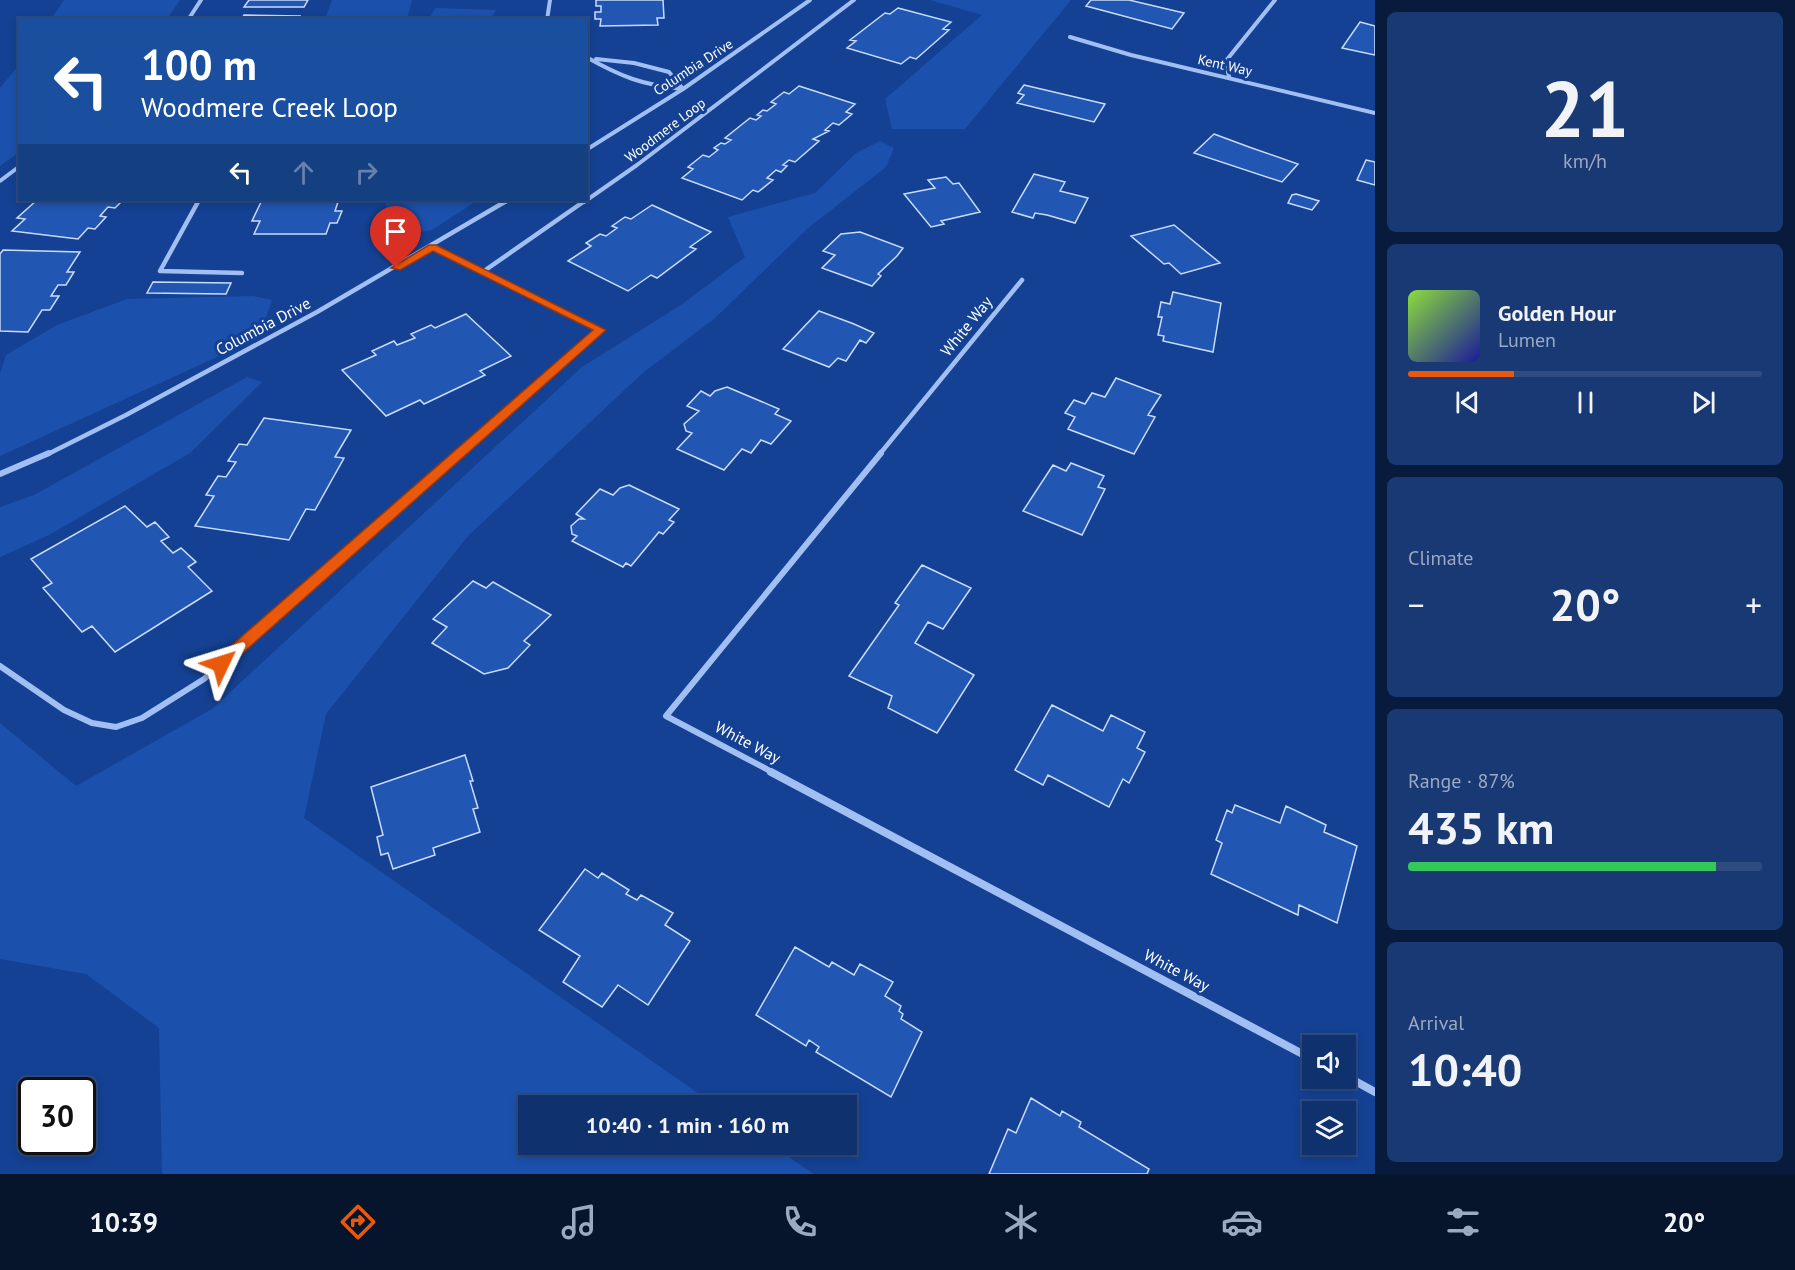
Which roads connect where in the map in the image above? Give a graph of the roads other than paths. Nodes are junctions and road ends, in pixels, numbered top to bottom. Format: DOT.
graph roads {
  1 [pos="201,0"];
  2 [pos="550,0"];
  3 [pos="810,0"];
  4 [pos="854,0"];
  5 [pos="1275,0"];
  6 [pos="189,18"];
  7 [pos="547,18"];
  8 [pos="1070,37"];
  9 [pos="588,58"];
  10 [pos="593,59"];
  11 [pos="1229,76"];
  12 [pos="683,89"];
  13 [pos="1375,113"];
  14 [pos="588,149"];
  15 [pos="18,168"];
  16 [pos="0,181"];
  17 [pos="588,198"];
  18 [pos="198,201"];
  19 [pos="506,201"];
  20 [pos="584,201"];
  21 [pos="432,247"];
  22 [pos="484,271"];
  23 [pos="242,273"];
  24 [pos="1022,280"];
  25 [pos="0,474"];
  26 [pos="0,666"];
  27 [pos="1302,1054"];
  28 [pos="1356,1082"];
  29 [pos="1375,1092"];
  1 -- 6 [label="street"];
  2 -- 7 [label="street"];
  3 -- 12 [label="street, Columbia Drive"];
  4 -- 17 [label="street, Woodmere Loop"];
  5 -- 11 [label="street"];
  8 -- 11 [label="street, Kent Way"];
  9 -- 10 [label="street"];
  10 -- 12 [label="street"];
  10 -- 12 [label="street"];
  11 -- 13 [label="street, Kent Way"];
  12 -- 14 [label="street, Columbia Drive"];
  15 -- 16 [label="street"];
  18 -- 23 [label="street"];
  19 -- 21 [label="street, Columbia Drive"];
  20 -- 22 [label="street, Woodmere Loop"];
  21 -- 22 [label="street"];
  21 -- 25 [label="street, Columbia Drive"];
  22 -- 26 [label="street"];
  24 -- 27 [label="street, White Way"];
  28 -- 29 [label="street"];
}
